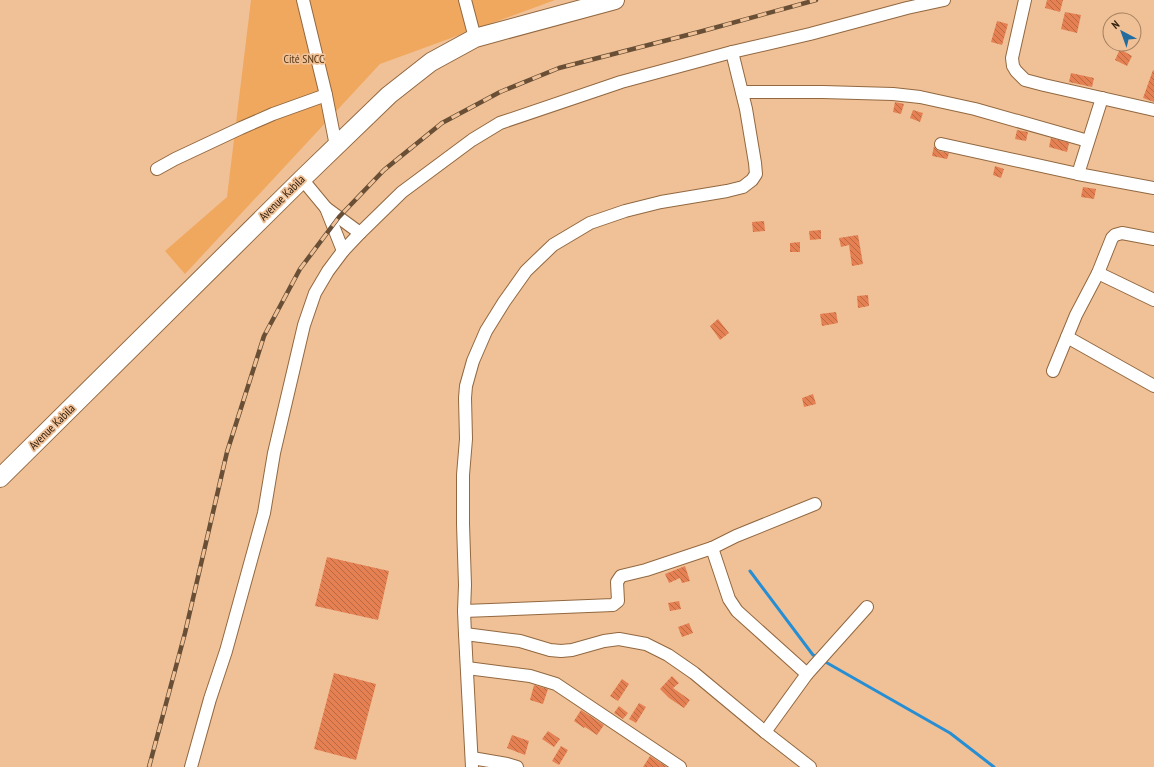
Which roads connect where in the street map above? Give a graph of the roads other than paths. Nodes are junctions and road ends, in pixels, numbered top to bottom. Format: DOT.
graph roads {
  1 [pos="303,0"];
  2 [pos="465,0"];
  3 [pos="615,0"];
  4 [pos="944,0"];
  5 [pos="1024,0"];
  6 [pos="475,38"];
  7 [pos="732,52"];
  8 [pos="742,92"];
  9 [pos="326,95"];
  10 [pos="1102,98"];
  11 [pos="1154,110"];
  12 [pos="1088,141"];
  13 [pos="941,144"];
  14 [pos="336,146"];
  15 [pos="157,169"];
  16 [pos="1078,174"];
  17 [pos="302,179"];
  18 [pos="1154,188"];
  19 [pos="326,208"];
  20 [pos="360,233"];
  21 [pos="1154,239"];
  22 [pos="343,251"];
  23 [pos="1098,273"];
  24 [pos="1154,300"];
  25 [pos="1067,337"];
  26 [pos="1053,371"];
  27 [pos="1154,386"];
  28 [pos="0,478"];
  29 [pos="815,504"];
  30 [pos="712,548"];
  31 [pos="867,607"];
  32 [pos="464,610"];
  33 [pos="465,634"];
  34 [pos="467,668"];
  35 [pos="807,674"];
  36 [pos="765,732"];
  37 [pos="472,762"];
  38 [pos="191,767"];
  39 [pos="517,767"];
  40 [pos="680,767"];
  41 [pos="810,767"];
  1 -- 9 [label="street"];
  2 -- 6 [label="street"];
  3 -- 6 [label="highway, Avenue Kabila"];
  4 -- 7 [label="street"];
  5 -- 10 [label="street"];
  6 -- 14 [label="highway, Avenue Kabila"];
  7 -- 8 [label="street"];
  7 -- 20 [label="street"];
  8 -- 12 [label="street"];
  8 -- 32 [label="street"];
  9 -- 14 [label="street"];
  9 -- 15 [label="street"];
  10 -- 11 [label="street"];
  10 -- 12 [label="street"];
  12 -- 16 [label="street"];
  13 -- 16 [label="street"];
  14 -- 17 [label="highway, Avenue Kabila"];
  16 -- 18 [label="street"];
  17 -- 19 [label="street"];
  17 -- 28 [label="highway, Avenue Kabila"];
  19 -- 20 [label="street"];
  19 -- 22 [label="street"];
  20 -- 22 [label="street"];
  21 -- 23 [label="street"];
  22 -- 38 [label="street"];
  23 -- 24 [label="street"];
  23 -- 25 [label="street"];
  25 -- 26 [label="street"];
  25 -- 27 [label="street"];
  29 -- 30 [label="street"];
  30 -- 32 [label="street"];
  30 -- 35 [label="street"];
  31 -- 35 [label="street"];
  32 -- 33 [label="street"];
  33 -- 34 [label="street"];
  33 -- 36 [label="street"];
  34 -- 37 [label="street"];
  34 -- 40 [label="street"];
  35 -- 36 [label="street"];
  36 -- 41 [label="street"];
  37 -- 39 [label="street"];
}
